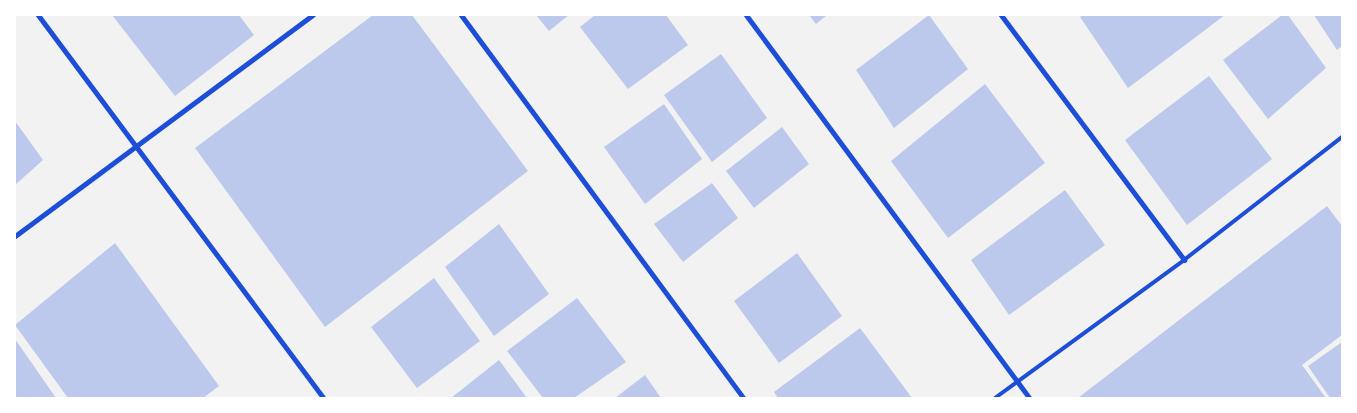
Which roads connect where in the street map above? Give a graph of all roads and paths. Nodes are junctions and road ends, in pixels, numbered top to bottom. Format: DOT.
graph roads {
  1 [pos="38,15"];
  2 [pos="313,15"];
  3 [pos="461,15"];
  4 [pos="746,15"];
  5 [pos="1002,15"];
  6 [pos="1342,137"];
  7 [pos="135,147"];
  8 [pos="15,236"];
  9 [pos="1184,260"];
  10 [pos="1018,382"];
  11 [pos="323,398"];
  12 [pos="743,398"];
  13 [pos="995,398"];
  14 [pos="1030,398"];
  1 -- 7 [label="street"];
  2 -- 7 [label="street"];
  3 -- 12 [label="street"];
  4 -- 10 [label="street"];
  5 -- 9 [label="street"];
  6 -- 9 [label="lane"];
  7 -- 8 [label="street"];
  7 -- 11 [label="street"];
  9 -- 10 [label="lane"];
  10 -- 13 [label="lane"];
  10 -- 14 [label="street"];
}
